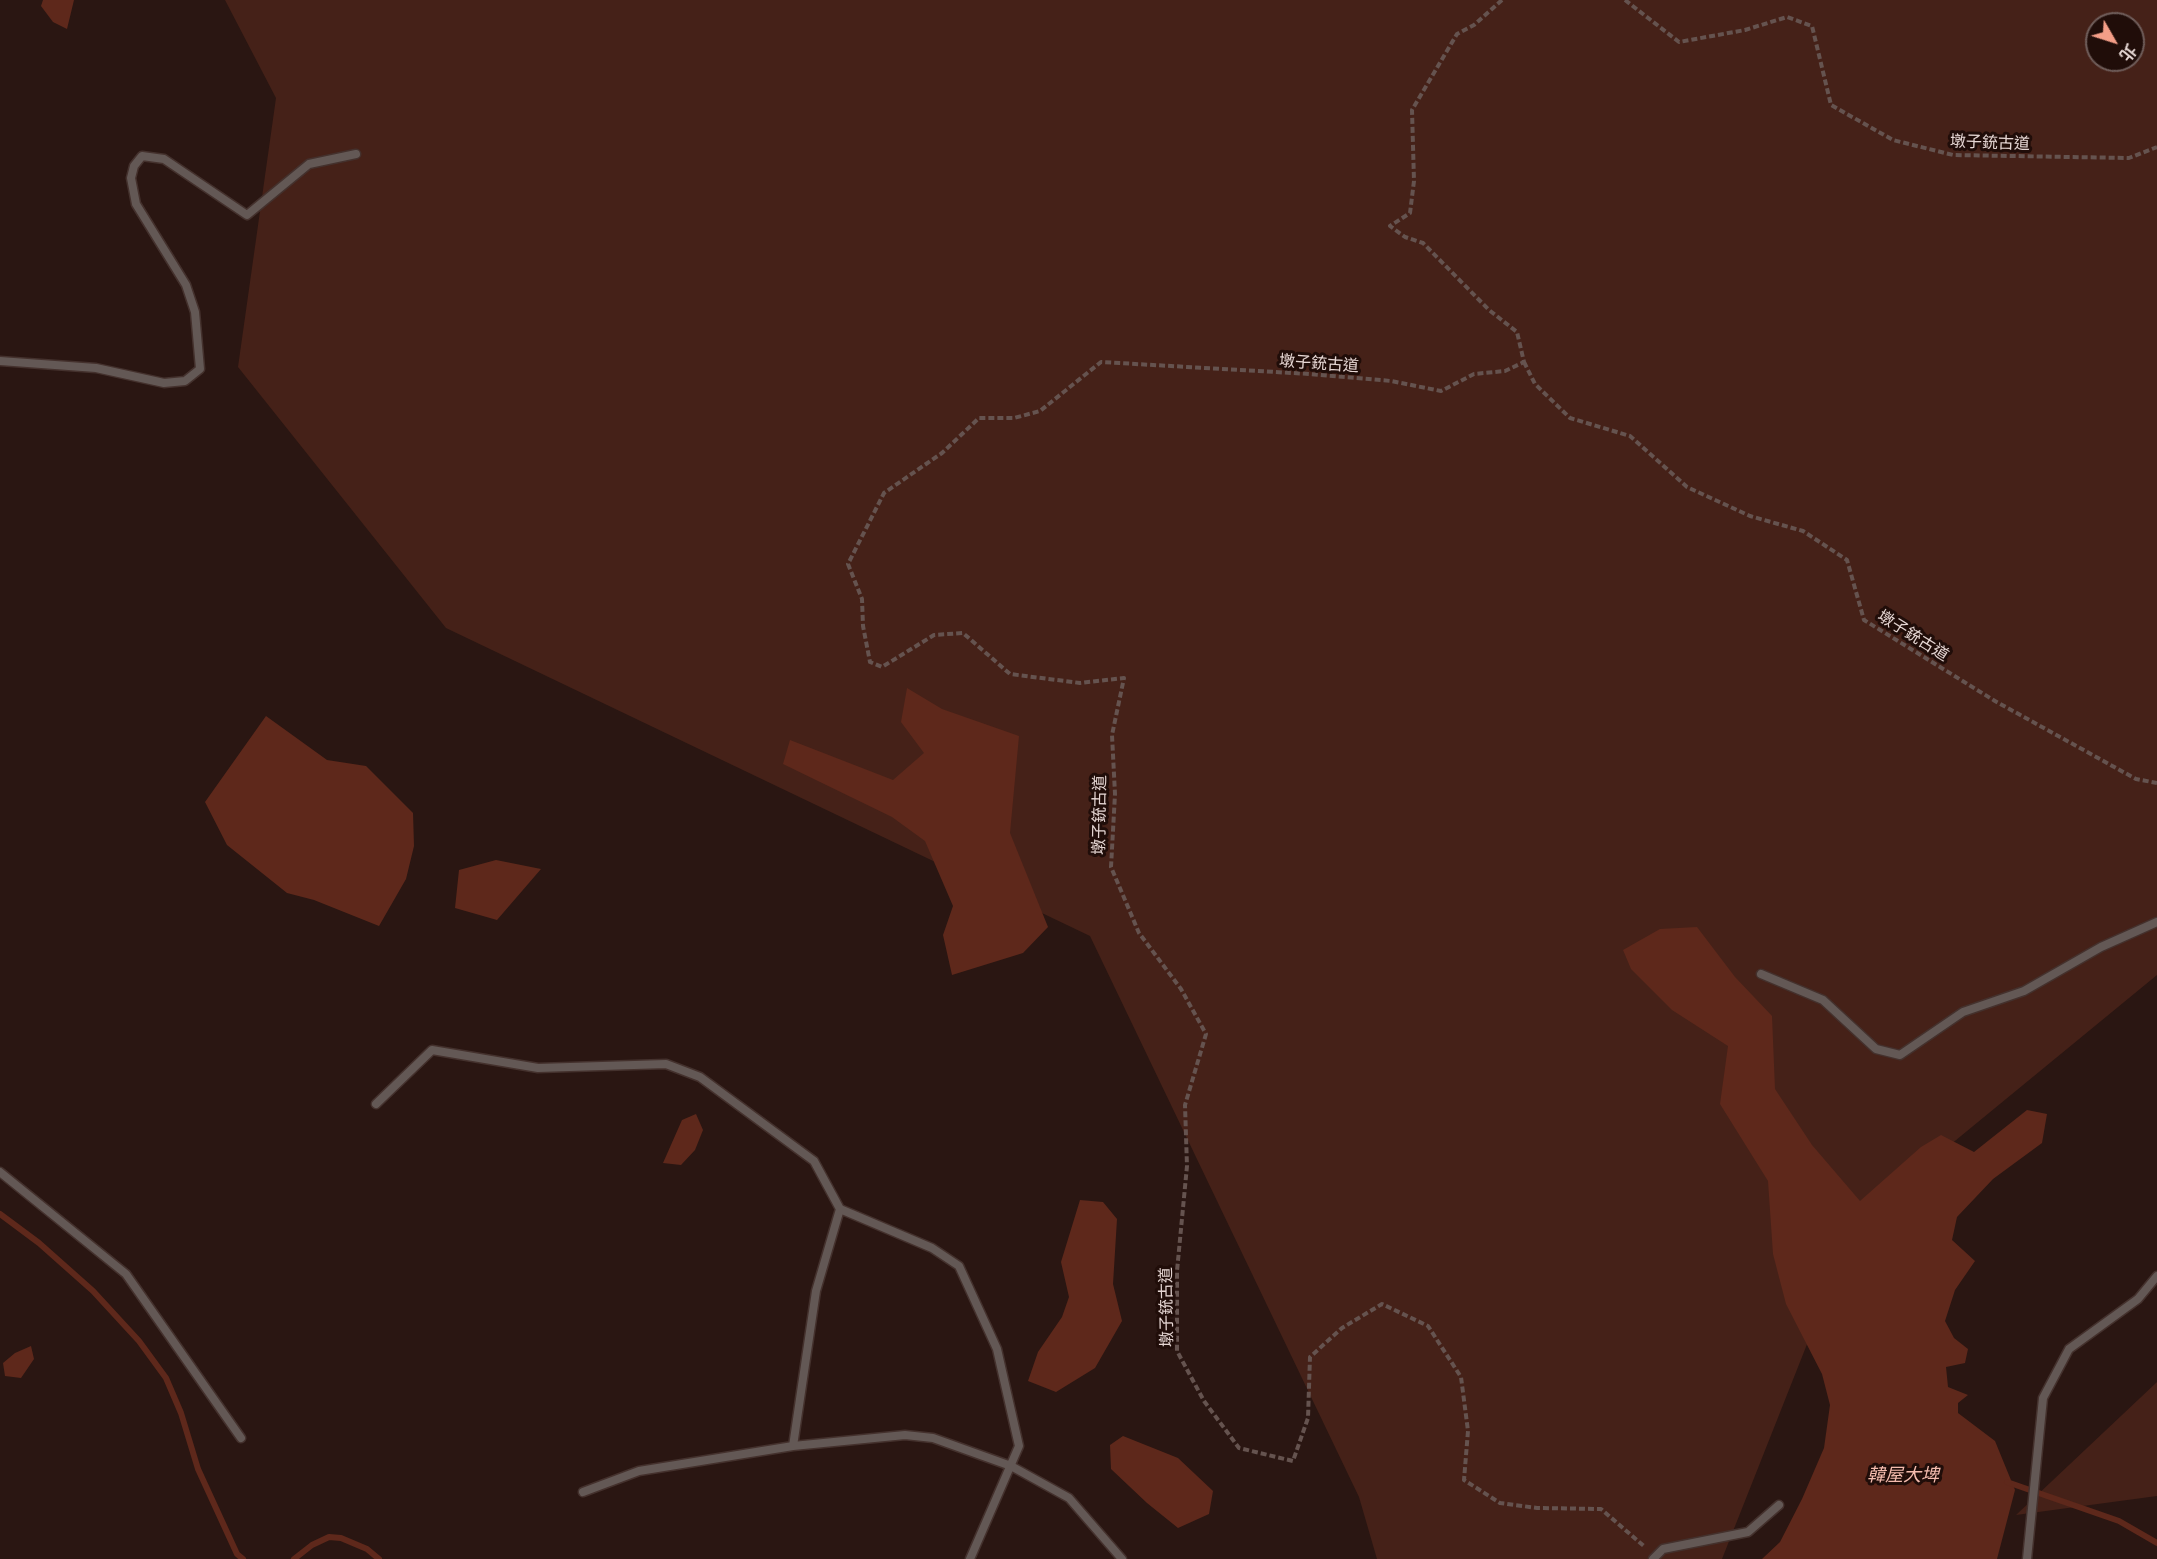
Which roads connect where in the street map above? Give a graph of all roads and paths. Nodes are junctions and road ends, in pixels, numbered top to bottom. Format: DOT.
graph roads {
  1 [pos="1502,0"];
  2 [pos="1625,0"];
  3 [pos="2157,147"];
  4 [pos="356,154"];
  5 [pos="0,361"];
  6 [pos="1524,362"];
  7 [pos="2157,783"];
  8 [pos="2157,922"];
  9 [pos="1761,974"];
  10 [pos="376,1104"];
  11 [pos="0,1172"];
  12 [pos="840,1209"];
  13 [pos="2157,1276"];
  14 [pos="241,1438"];
  15 [pos="793,1446"];
  16 [pos="1011,1466"];
  17 [pos="583,1492"];
  18 [pos="1779,1506"];
  19 [pos="1654,1558"];
  20 [pos="970,1559"];
  21 [pos="1122,1559"];
  22 [pos="2027,1559"];
  1 -- 6 [label="path, 墩子銃古道"];
  2 -- 3 [label="path, 墩子銃古道"];
  4 -- 5 [label="lane"];
  6 -- 7 [label="path, 墩子銃古道"];
  6 -- 19 [label="path, 墩子銃古道"];
  8 -- 9 [label="lane"];
  10 -- 12 [label="lane"];
  11 -- 14 [label="lane"];
  12 -- 15 [label="lane"];
  12 -- 16 [label="lane"];
  13 -- 22 [label="lane"];
  15 -- 16 [label="lane"];
  15 -- 17 [label="lane"];
  16 -- 20 [label="lane"];
  16 -- 21 [label="lane"];
  18 -- 19 [label="lane"];
}
